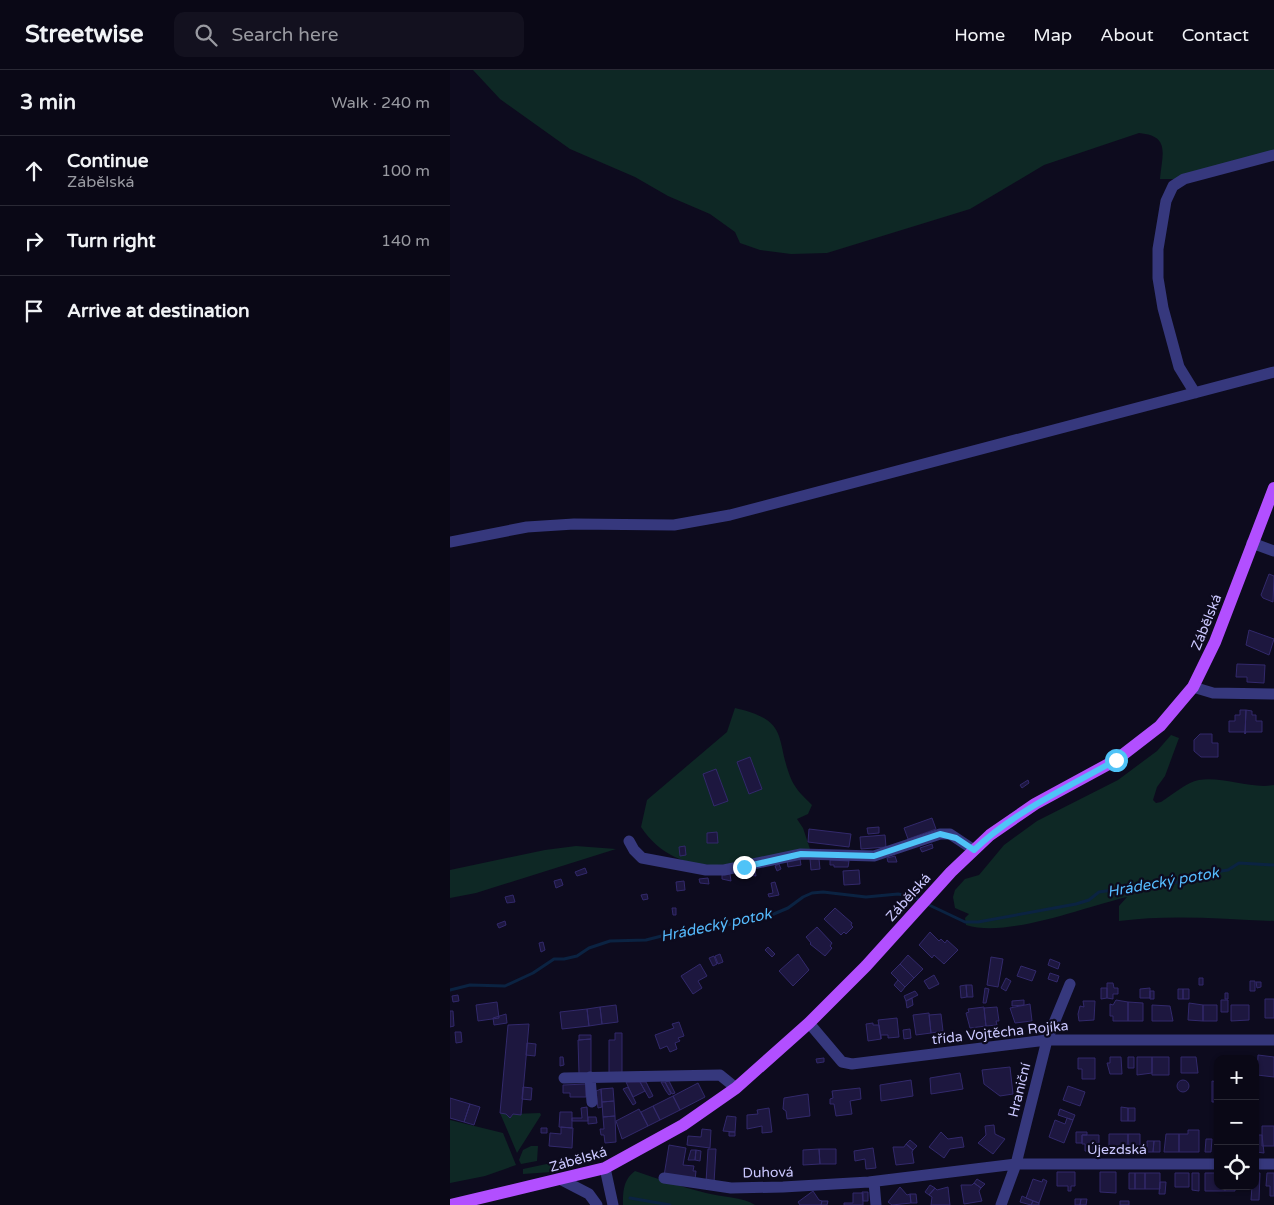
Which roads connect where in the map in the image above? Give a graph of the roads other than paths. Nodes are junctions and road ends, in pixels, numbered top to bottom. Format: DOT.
graph roads {
  1 [pos="1274,155"];
  2 [pos="1274,372"];
  3 [pos="1195,393"];
  4 [pos="1274,488"];
  5 [pos="450,542"];
  6 [pos="1252,543"];
  7 [pos="1274,552"];
  8 [pos="1193,687"];
  9 [pos="1274,694"];
  10 [pos="628,841"];
  11 [pos="974,850"];
  12 [pos="1070,984"];
  13 [pos="808,1023"];
  14 [pos="1047,1040"];
  15 [pos="1274,1040"];
  16 [pos="590,1077"];
  17 [pos="564,1078"];
  18 [pos="736,1088"];
  19 [pos="592,1102"];
  20 [pos="1016,1164"];
  21 [pos="1214,1164"];
  22 [pos="1259,1164"];
  23 [pos="1274,1164"];
  24 [pos="605,1168"];
  25 [pos="664,1178"];
  26 [pos="562,1180"];
  27 [pos="874,1182"];
  28 [pos="451,1205"];
  29 [pos="597,1205"];
  30 [pos="613,1205"];
  31 [pos="876,1205"];
  32 [pos="1001,1205"];
  1 -- 3 [label="street"];
  2 -- 3 [label="street"];
  3 -- 5 [label="street"];
  4 -- 6 [label="main road, Zábělská"];
  6 -- 7 [label="street"];
  6 -- 8 [label="main road, Zábělská"];
  8 -- 9 [label="street"];
  8 -- 11 [label="main road, Zábělská"];
  10 -- 11 [label="street"];
  11 -- 13 [label="main road, Zábělská"];
  12 -- 14 [label="street, Hraniční"];
  13 -- 14 [label="street, třída Vojtěcha Rojíka"];
  13 -- 18 [label="main road, Zábělská"];
  14 -- 15 [label="street, třída Vojtěcha Rojíka"];
  14 -- 20 [label="street, Hraniční"];
  16 -- 17 [label="street"];
  16 -- 18 [label="street"];
  16 -- 19 [label="street"];
  18 -- 24 [label="main road, Zábělská"];
  20 -- 21 [label="street, Újezdská"];
  20 -- 27 [label="street, Duhová"];
  20 -- 32 [label="street, Hraniční"];
  22 -- 23 [label="street"];
  24 -- 26 [label="main road, Zábělská"];
  24 -- 30 [label="street"];
  25 -- 27 [label="street, Duhová"];
  26 -- 28 [label="main road, Zábělská"];
  26 -- 29 [label="street"];
  27 -- 31 [label="street"];
}
